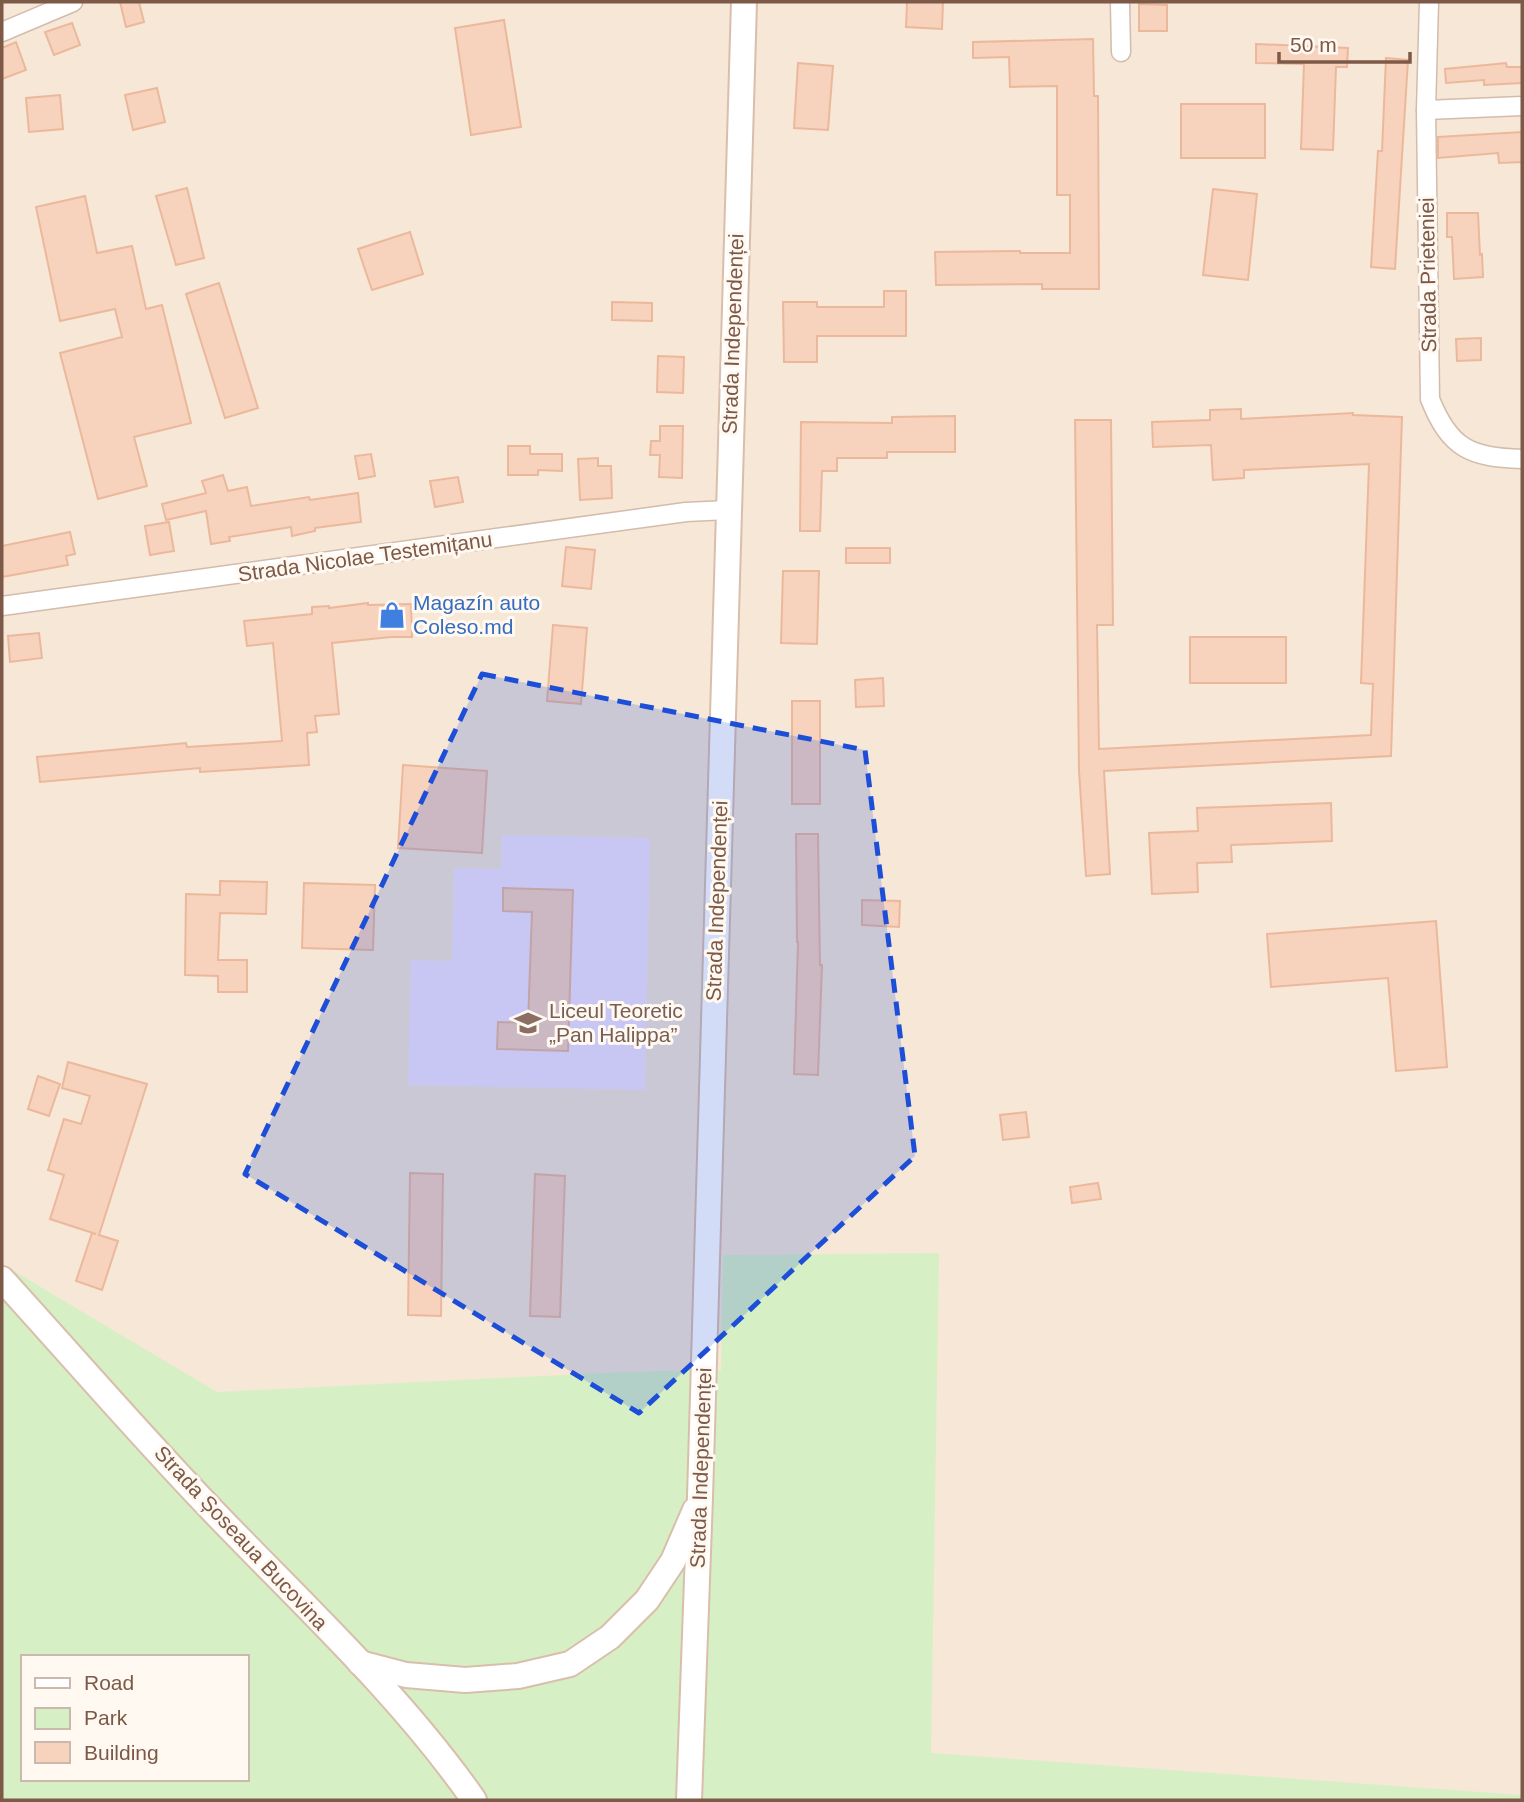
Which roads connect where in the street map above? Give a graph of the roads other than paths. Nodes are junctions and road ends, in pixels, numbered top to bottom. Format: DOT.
graph roads {
  1 [pos="73,2"];
  2 [pos="744,2"];
  3 [pos="1120,2"];
  4 [pos="1429,2"];
  5 [pos="2,32"];
  6 [pos="1121,52"];
  7 [pos="1522,106"];
  8 [pos="1426,110"];
  9 [pos="1522,459"];
  10 [pos="728,510"];
  11 [pos="2,606"];
  12 [pos="2,1279"];
  13 [pos="701,1497"];
  14 [pos="360,1663"];
  15 [pos="474,1800"];
  16 [pos="689,1800"];
  1 -- 5 [label="street"];
  2 -- 10 [label="main road, Strada Independenței"];
  3 -- 6 [label="street"];
  4 -- 8 [label="street, Strada Prieteniei"];
  7 -- 8 [label="street"];
  8 -- 9 [label="street, Strada Prieteniei"];
  10 -- 11 [label="street, Strada Nicolae Testemițanu"];
  10 -- 13 [label="main road, Strada Independenței"];
  12 -- 14 [label="main road, Strada Șoseaua Bucovina"];
  13 -- 14 [label="main road"];
  13 -- 16 [label="main road, Strada Independenței"];
  14 -- 15 [label="main road, Strada Șoseaua Bucovina"];
}
